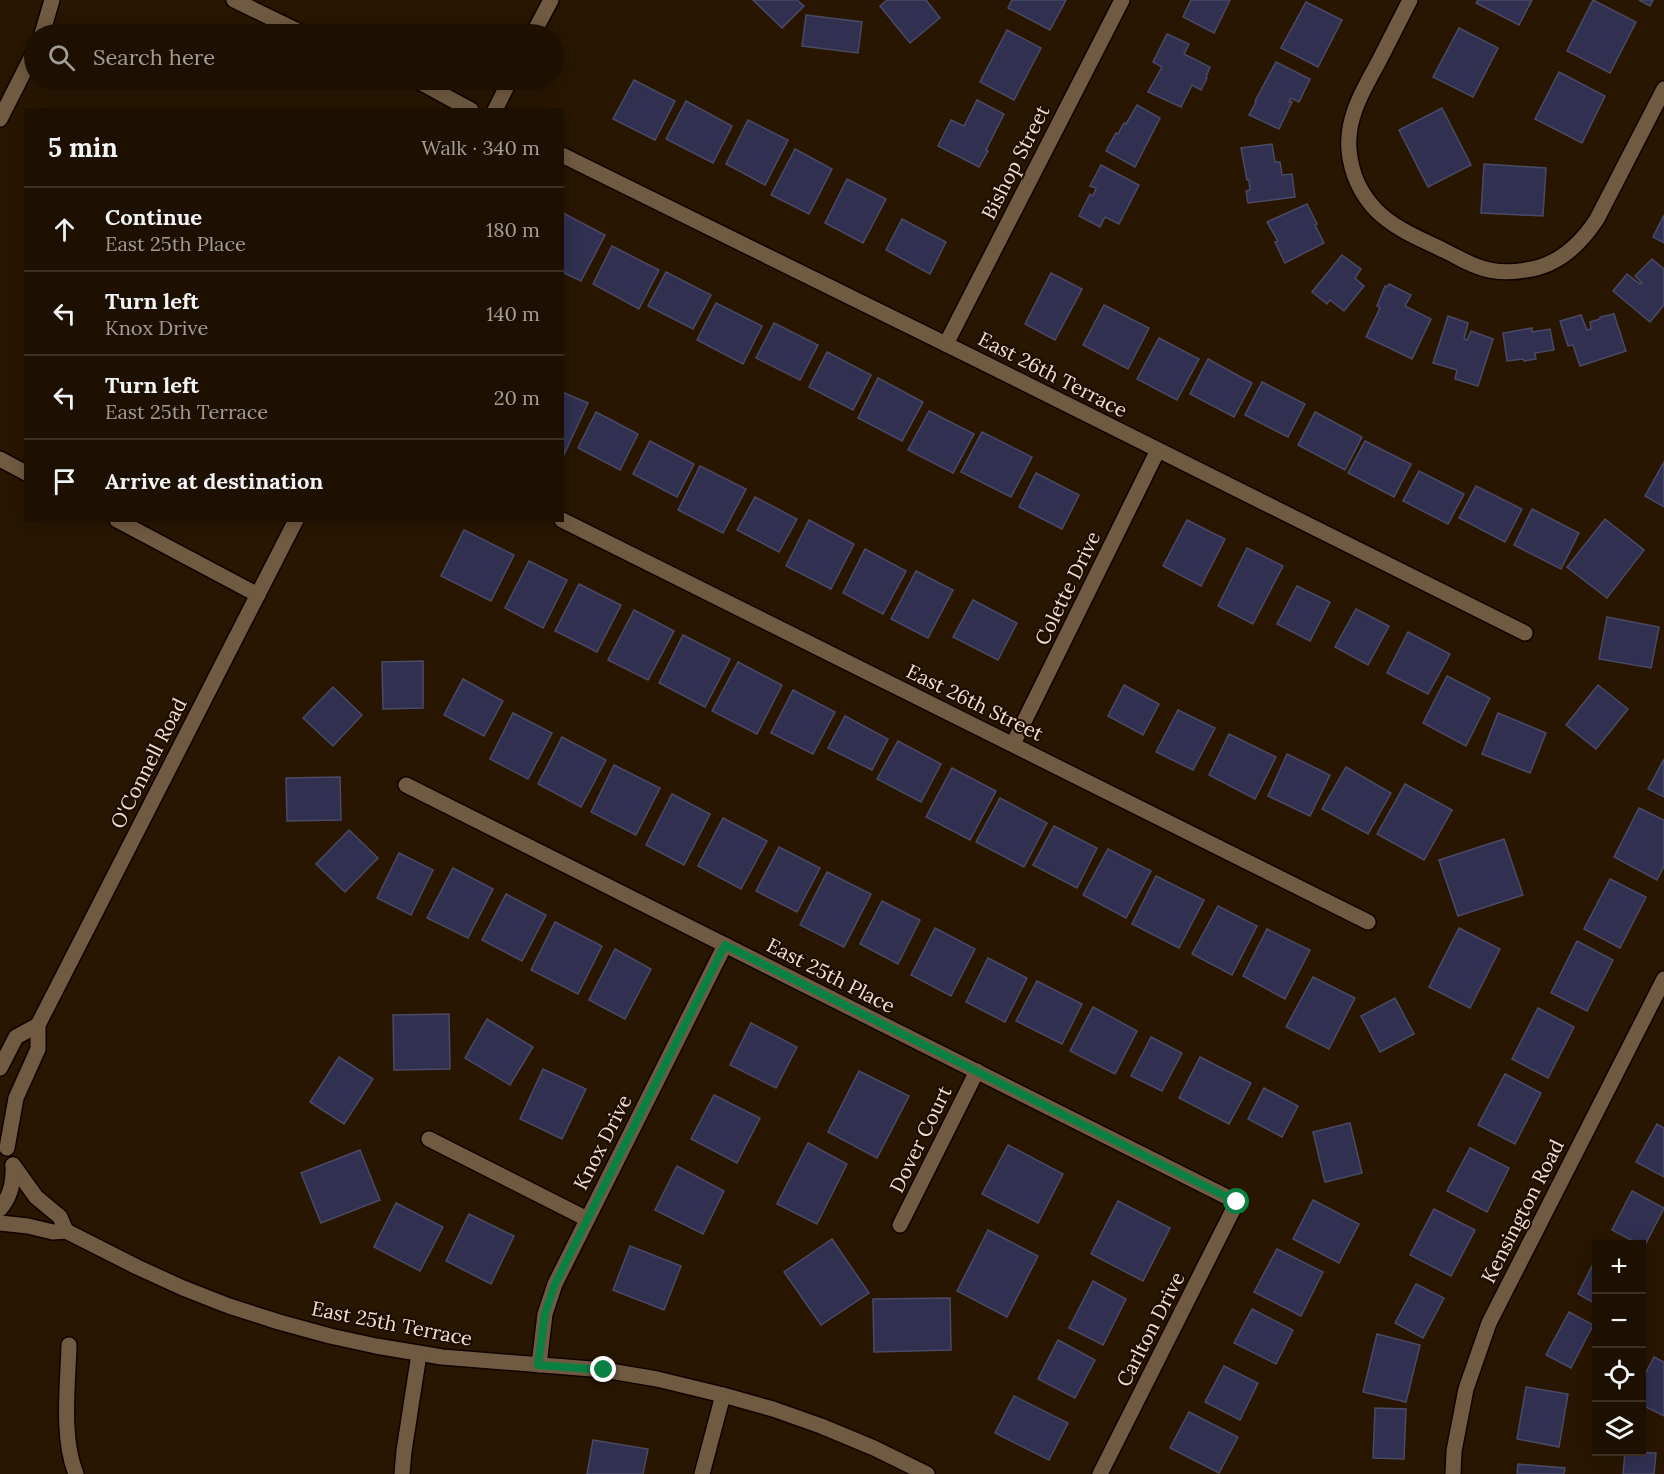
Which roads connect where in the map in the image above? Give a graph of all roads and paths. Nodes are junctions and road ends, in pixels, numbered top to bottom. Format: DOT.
graph roads {
  1 [pos="52,0"];
  2 [pos="234,0"];
  3 [pos="551,0"];
  4 [pos="1122,0"];
  5 [pos="1410,0"];
  6 [pos="45,24"];
  7 [pos="283,24"];
  8 [pos="538,24"];
  9 [pos="24,72"];
  10 [pos="1664,89"];
  11 [pos="434,90"];
  12 [pos="505,90"];
  13 [pos="467,108"];
  14 [pos="496,108"];
  15 [pos="0,119"];
  16 [pos="564,156"];
  17 [pos="946,344"];
  18 [pos="1158,450"];
  19 [pos="0,459"];
  20 [pos="24,472"];
  21 [pos="564,521"];
  22 [pos="121,522"];
  23 [pos="295,522"];
  24 [pos="258,595"];
  25 [pos="1525,633"];
  26 [pos="1013,744"];
  27 [pos="406,785"];
  28 [pos="1368,922"];
  29 [pos="725,945"];
  30 [pos="1664,979"];
  31 [pos="38,1024"];
  32 [pos="0,1068"];
  33 [pos="976,1071"];
  34 [pos="429,1138"];
  35 [pos="4,1142"];
  36 [pos="13,1165"];
  37 [pos="1237,1202"];
  38 [pos="0,1209"];
  39 [pos="587,1219"];
  40 [pos="0,1223"];
  41 [pos="900,1225"];
  42 [pos="66,1231"];
  43 [pos="69,1345"];
  44 [pos="419,1354"];
  45 [pos="538,1365"];
  46 [pos="723,1395"];
  47 [pos="76,1474"];
  48 [pos="402,1474"];
  49 [pos="702,1474"];
  50 [pos="927,1474"];
  51 [pos="1100,1474"];
  52 [pos="1453,1474"];
  1 -- 6 [label="street"];
  2 -- 7 [label="street"];
  3 -- 8 [label="street"];
  4 -- 17 [label="street, Bishop Street"];
  5 -- 10 [label="street"];
  9 -- 15 [label="street"];
  11 -- 13 [label="street"];
  12 -- 14 [label="street"];
  16 -- 17 [label="street, East 26th Terrace"];
  17 -- 18 [label="street, East 26th Terrace"];
  18 -- 25 [label="street, East 26th Terrace"];
  18 -- 26 [label="street, Colette Drive"];
  19 -- 20 [label="street"];
  21 -- 26 [label="street, East 26th Street"];
  22 -- 24 [label="street"];
  23 -- 24 [label="street, O'Connell Road"];
  24 -- 31 [label="street, O'Connell Road"];
  26 -- 28 [label="street, East 26th Street"];
  27 -- 29 [label="street, East 25th Place"];
  29 -- 33 [label="street, East 25th Place"];
  29 -- 39 [label="street, Knox Drive"];
  30 -- 52 [label="street, Kensington Road"];
  31 -- 32 [label="street, O'Connell Road"];
  31 -- 35 [label="street, O'Connell Road"];
  33 -- 37 [label="street, East 25th Place"];
  33 -- 41 [label="street, Dover Court"];
  34 -- 39 [label="street"];
  35 -- 36 [label="street"];
  36 -- 38 [label="street"];
  36 -- 42 [label="street, East 25th Terrace"];
  37 -- 51 [label="street, Carlton Drive"];
  39 -- 45 [label="street, Knox Drive"];
  40 -- 42 [label="street, East 25th Terrace"];
  42 -- 44 [label="street, East 25th Terrace"];
  43 -- 47 [label="street"];
  44 -- 45 [label="street, East 25th Terrace"];
  44 -- 48 [label="street"];
  45 -- 46 [label="street, East 25th Terrace"];
  46 -- 49 [label="street"];
  46 -- 50 [label="street, East 25th Terrace"];
}
